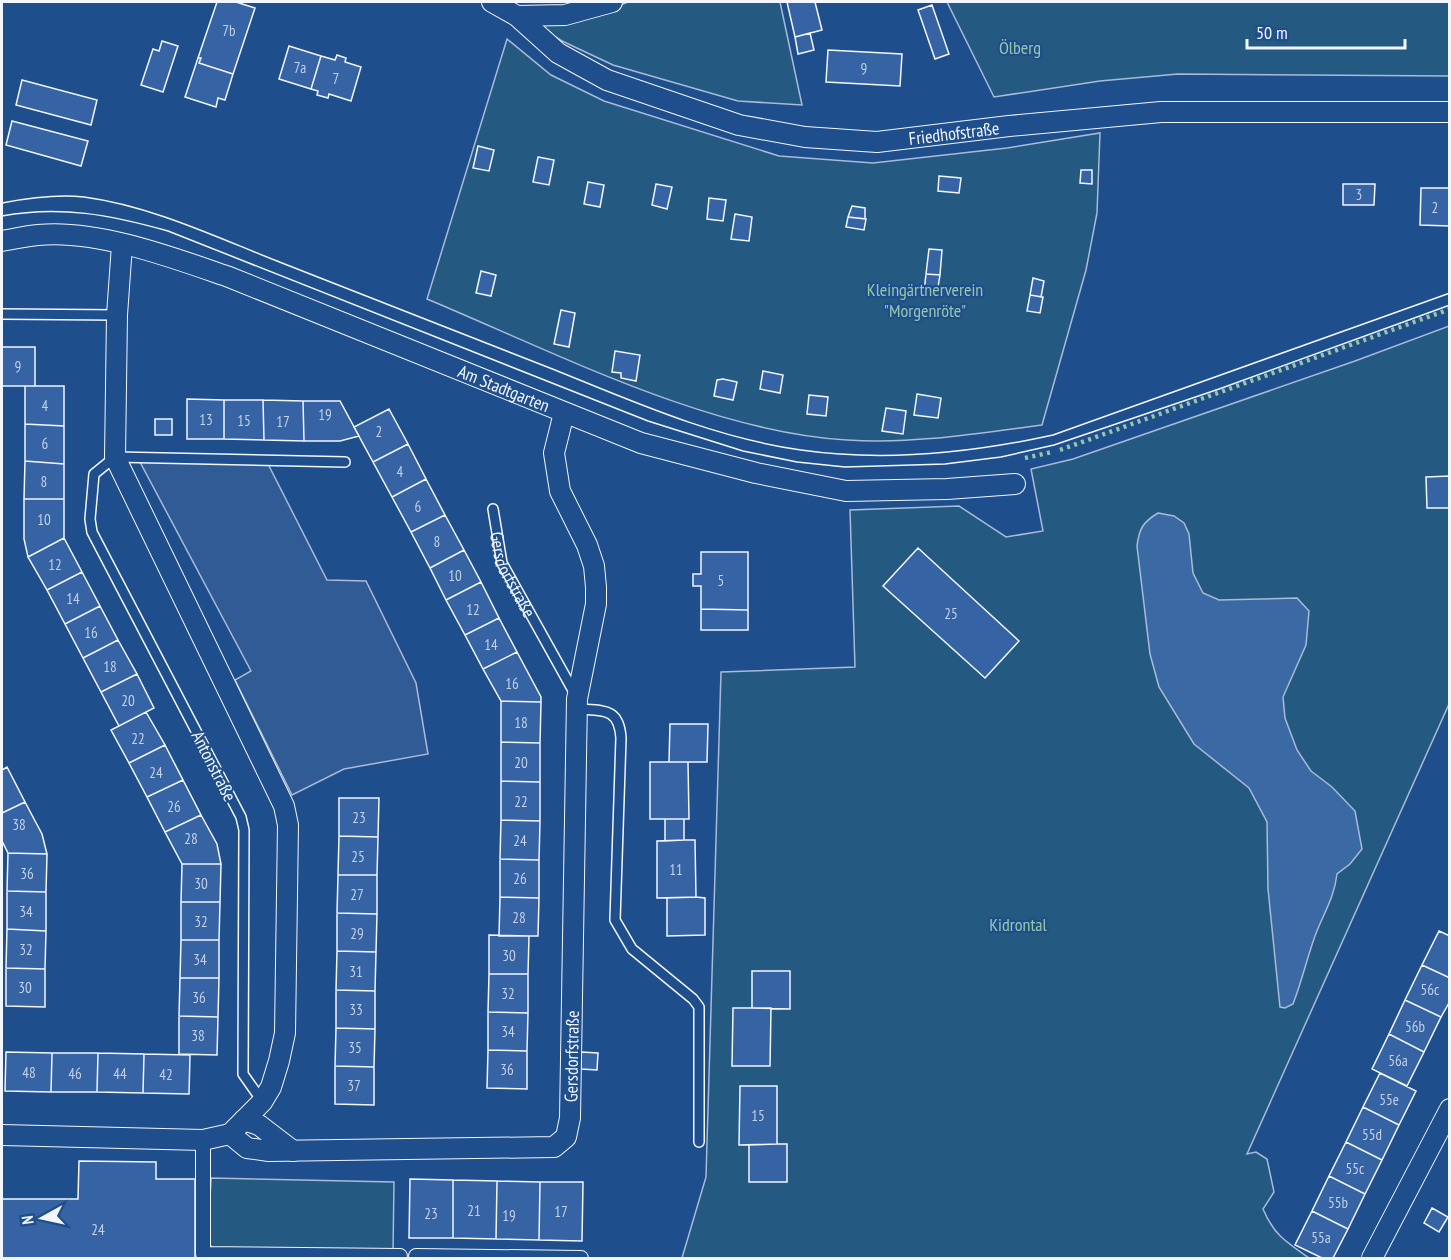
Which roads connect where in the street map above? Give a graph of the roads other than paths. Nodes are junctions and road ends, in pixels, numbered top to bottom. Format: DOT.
graph roads {
  1 [pos="492,2"];
  2 [pos="612,2"];
  3 [pos="518,16"];
  4 [pos="1449,112"];
  5 [pos="2,241"];
  6 [pos="122,245"];
  7 [pos="2,314"];
  8 [pos="117,315"];
  9 [pos="564,413"];
  10 [pos="115,457"];
  11 [pos="345,462"];
  12 [pos="1015,484"];
  13 [pos="493,509"];
  14 [pos="577,704"];
  15 [pos="262,1102"];
  16 [pos="1449,1109"];
  17 [pos="237,1127"];
  18 [pos="2,1135"];
  19 [pos="203,1140"];
  20 [pos="699,1142"];
  21 [pos="217,1256"];
  22 [pos="400,1256"];
  23 [pos="416,1256"];
  24 [pos="534,1258"];
  25 [pos="581,1258"];
  26 [pos="1372,1258"];
  1 -- 3 [label="street, Friedhofstraße"];
  2 -- 3 [label="street"];
  3 -- 4 [label="street, Friedhofstraße"];
  5 -- 6 [label="street, Am Stadtgarten"];
  6 -- 8 [label="street"];
  6 -- 9 [label="street, Am Stadtgarten"];
  7 -- 8 [label="lane"];
  8 -- 10 [label="street"];
  9 -- 12 [label="street, Am Stadtgarten"];
  9 -- 14 [label="street, Gersdorfstraße"];
  10 -- 11 [label="lane"];
  10 -- 15 [label="street"];
  10 -- 15 [label="lane, Antonstraße"];
  13 -- 14 [label="lane, Gersdorfstraße"];
  14 -- 17 [label="street, Gersdorfstraße"];
  14 -- 20 [label="lane"];
  15 -- 17 [label="street"];
  16 -- 26 [label="street"];
  17 -- 19 [label="street"];
  18 -- 19 [label="street"];
  19 -- 21 [label="street"];
  21 -- 22 [label="street"];
  23 -- 24 [label="street"];
  24 -- 25 [label="street"];
}
